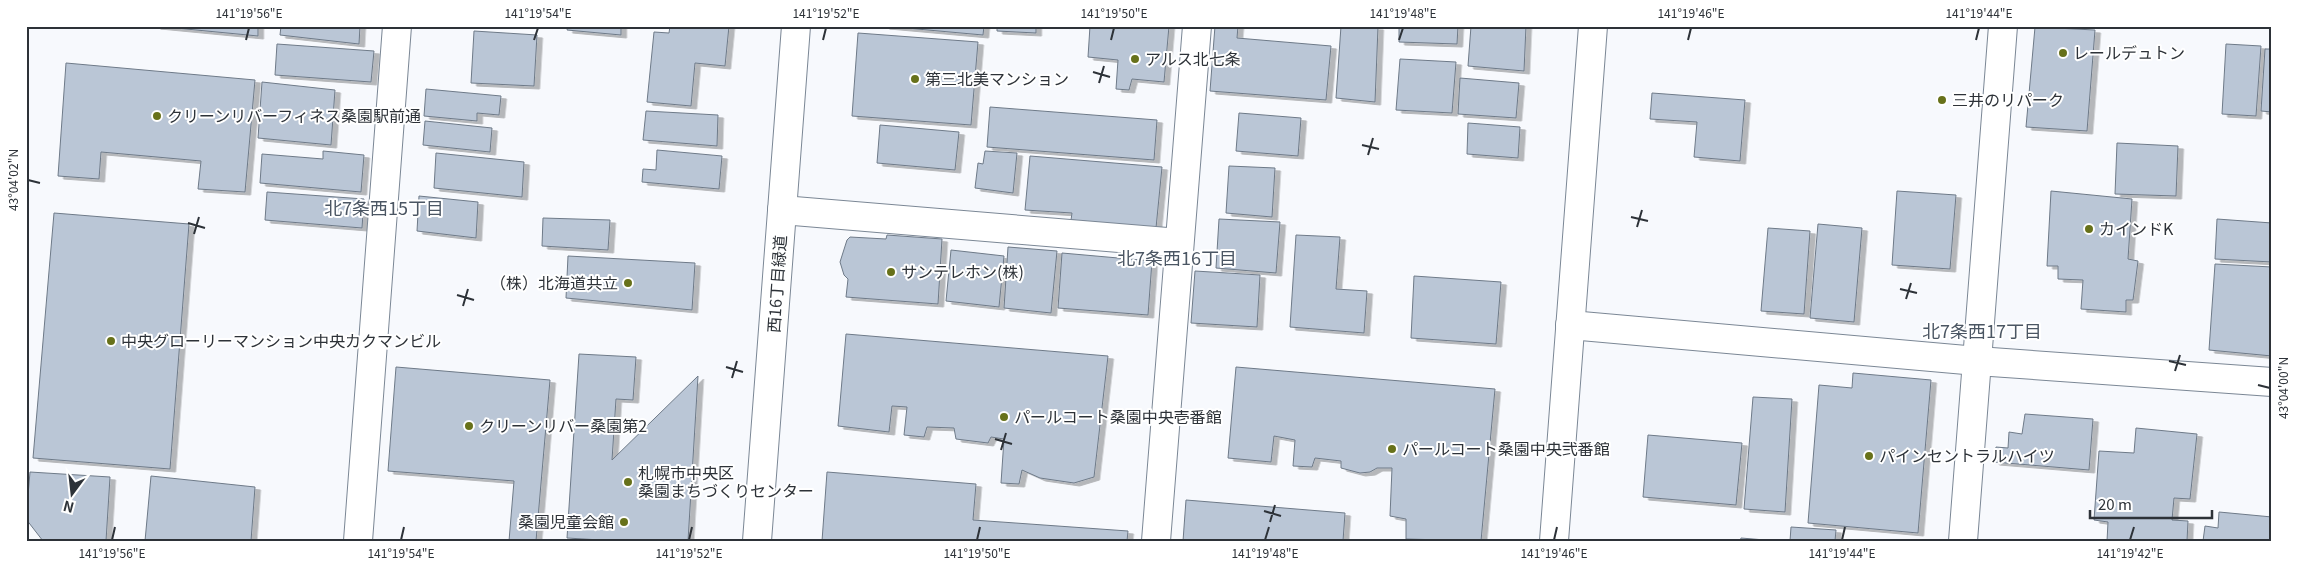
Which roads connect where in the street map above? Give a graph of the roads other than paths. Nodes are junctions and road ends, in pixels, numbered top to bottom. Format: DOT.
graph roads {
  1 [pos="397,26"];
  2 [pos="796,26"];
  3 [pos="1197,26"];
  4 [pos="1593,26"];
  5 [pos="2002,26"];
  6 [pos="782,210"];
  7 [pos="1179,243"];
  8 [pos="1570,325"];
  9 [pos="1977,361"];
  10 [pos="2272,382"];
  11 [pos="358,541"];
  12 [pos="756,541"];
  13 [pos="1156,541"];
  14 [pos="1554,541"];
  15 [pos="1963,541"];
  1 -- 11 [label="street"];
  2 -- 6 [label="street, 西16丁目緑道"];
  3 -- 7 [label="street"];
  4 -- 8 [label="street"];
  5 -- 9 [label="street"];
  6 -- 7 [label="street"];
  6 -- 12 [label="street, 西16丁目緑道"];
  7 -- 13 [label="street"];
  8 -- 9 [label="street"];
  8 -- 14 [label="street"];
  9 -- 10 [label="street"];
  9 -- 15 [label="street"];
}
